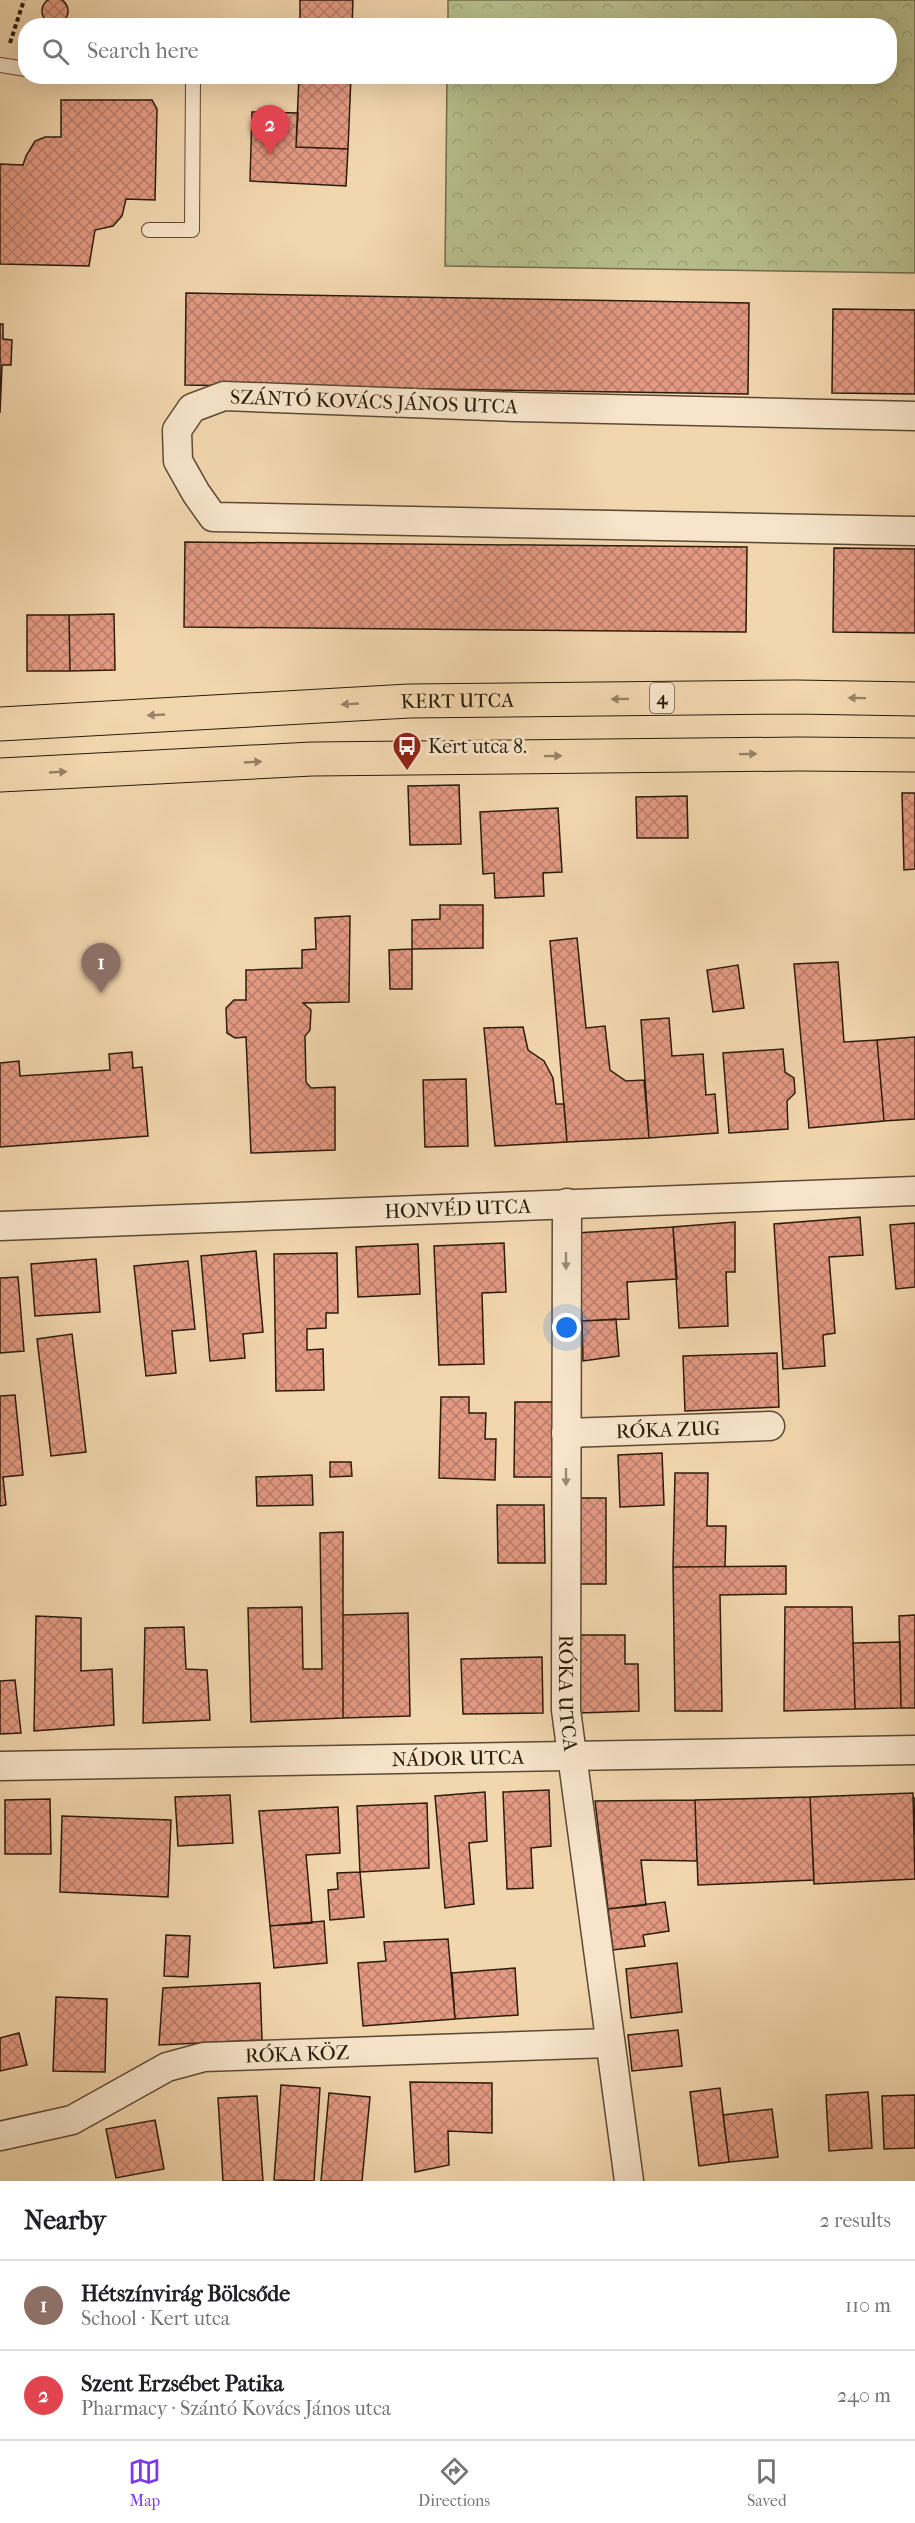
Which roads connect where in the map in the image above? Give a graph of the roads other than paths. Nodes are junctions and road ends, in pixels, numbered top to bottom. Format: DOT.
graph roads {
  1 [pos="1,66"];
  2 [pos="18,68"];
  3 [pos="193,84"];
  4 [pos="149,230"];
  5 [pos="915,416"];
  6 [pos="915,531"];
  7 [pos="915,699"];
  8 [pos="0,723"];
  9 [pos="915,755"];
  10 [pos="0,775"];
  11 [pos="915,1191"];
  12 [pos="567,1203"];
  13 [pos="0,1226"];
  14 [pos="770,1426"];
  15 [pos="566,1433"];
  16 [pos="915,1750"];
  17 [pos="572,1757"];
  18 [pos="0,1766"];
  19 [pos="609,2043"];
  20 [pos="0,2136"];
  21 [pos="629,2181"];
  1 -- 2 [label="lane"];
  3 -- 4 [label="lane"];
  5 -- 6 [label="street, SZÁNTÓ KOVÁCS JÁNOS UTCA"];
  7 -- 8 [label="main road, KERT UTCA / 4, one-way"];
  10 -- 9 [label="main road, one-way"];
  11 -- 12 [label="street, HONVÉD UTCA"];
  12 -- 13 [label="street, HONVÉD UTCA"];
  12 -- 15 [label="street, RÓKA UTCA, one-way"];
  14 -- 15 [label="street, RÓKA ZUG"];
  15 -- 17 [label="street, RÓKA UTCA, one-way"];
  16 -- 17 [label="street, NÁDOR UTCA"];
  17 -- 18 [label="street, NÁDOR UTCA"];
  17 -- 19 [label="street, RÓKA UTCA"];
  19 -- 20 [label="street, RÓKA KÖZ"];
  19 -- 21 [label="street, RÓKA UTCA"];
}
